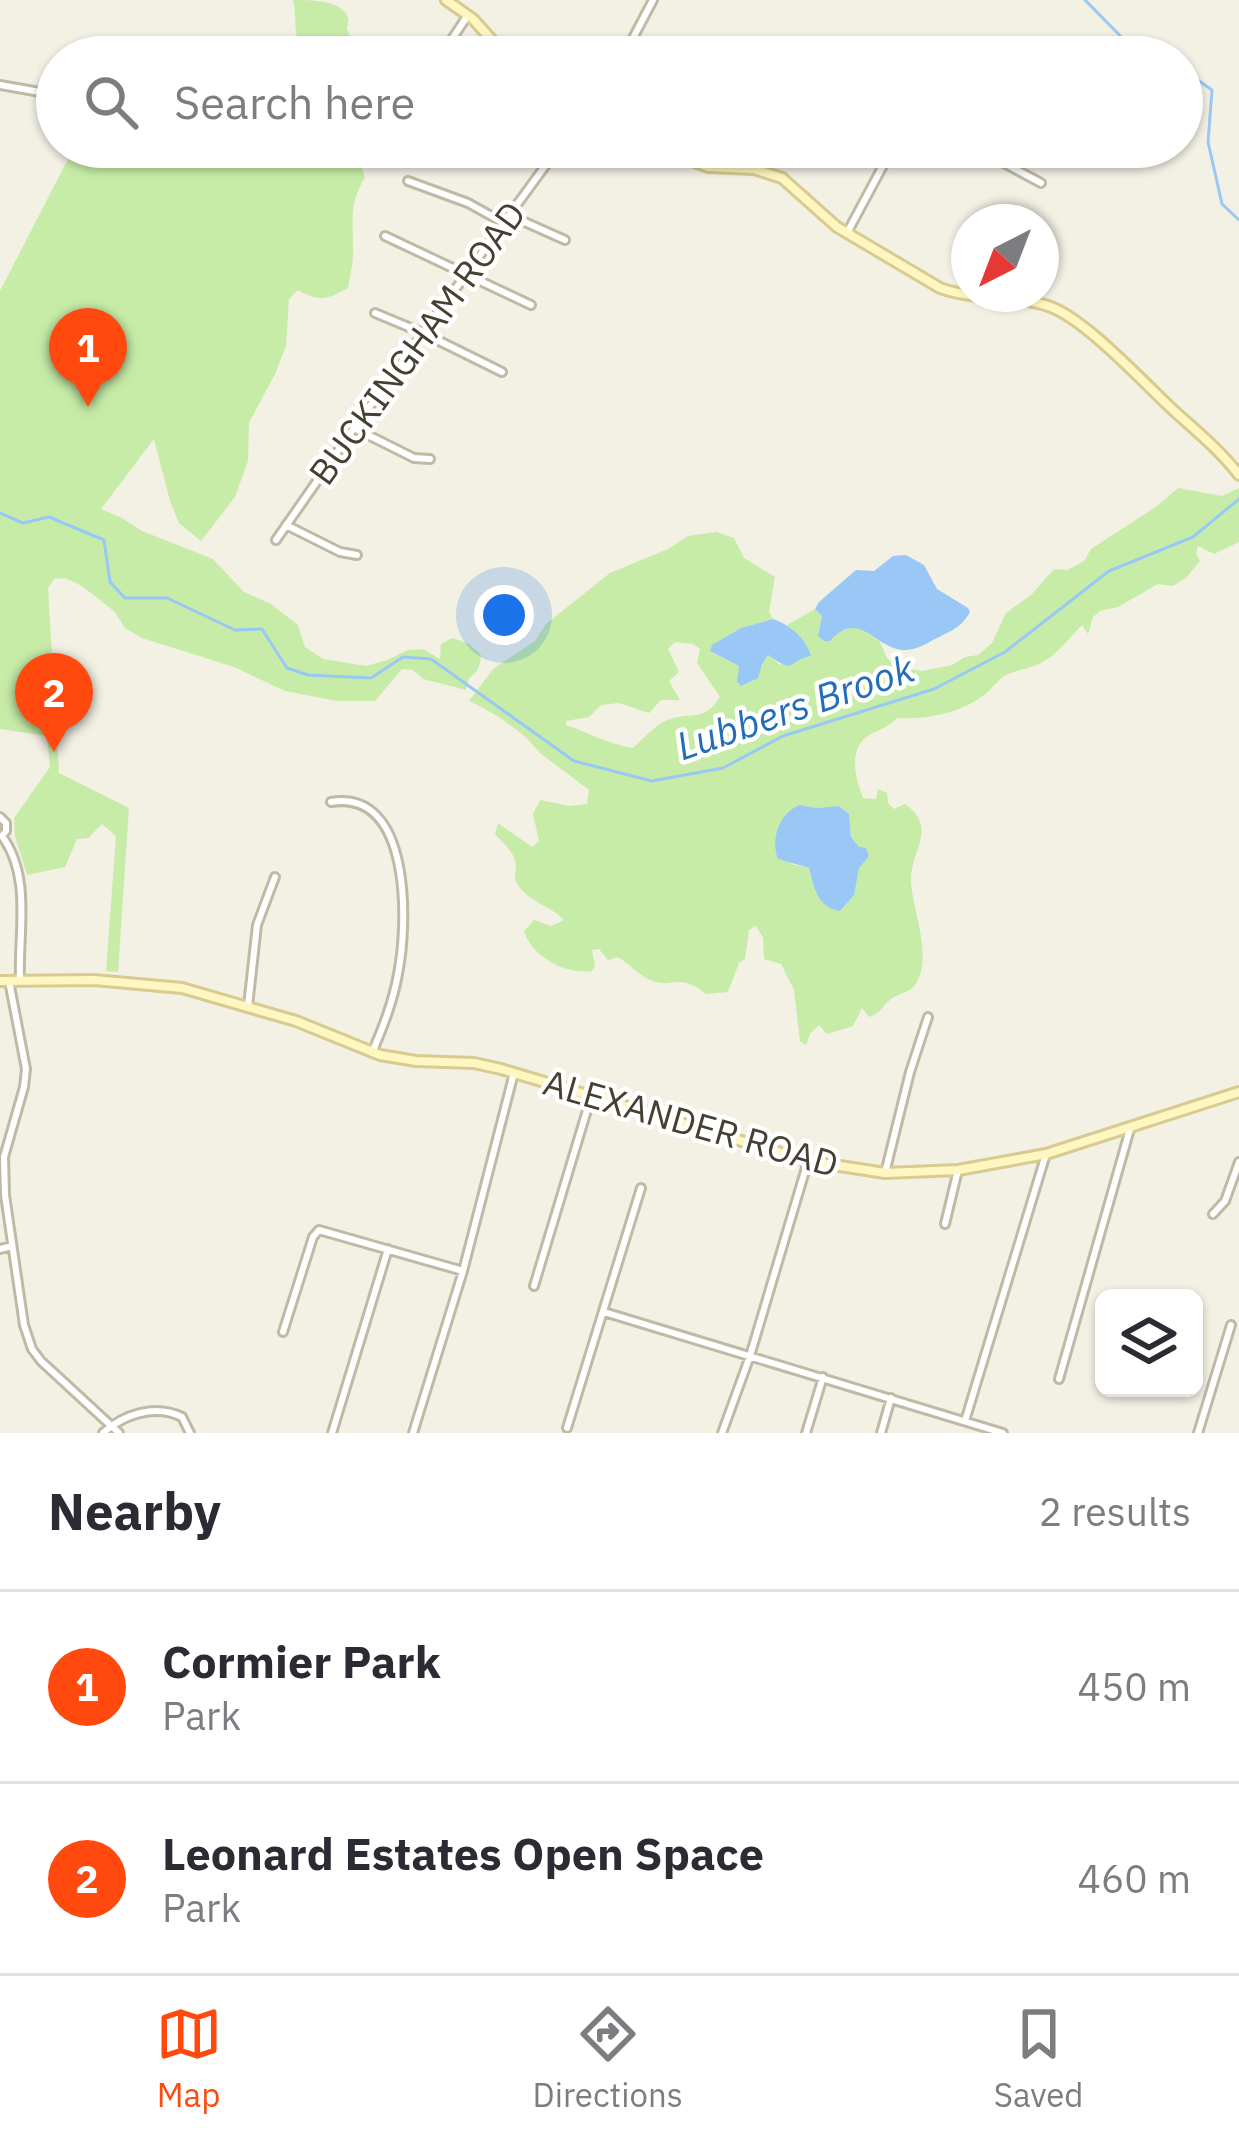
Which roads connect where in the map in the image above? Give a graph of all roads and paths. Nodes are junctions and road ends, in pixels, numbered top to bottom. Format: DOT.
graph roads {
  1 [pos="446,0"];
  2 [pos="653,0"];
  3 [pos="469,15"];
  4 [pos="454,36"];
  5 [pos="490,36"];
  6 [pos="634,36"];
  7 [pos="0,85"];
  8 [pos="36,91"];
  9 [pos="544,168"];
  10 [pos="738,168"];
  11 [pos="882,168"];
  12 [pos="1013,168"];
  13 [pos="408,181"];
  14 [pos="1041,183"];
  15 [pos="507,219"];
  16 [pos="847,233"];
  17 [pos="385,236"];
  18 [pos="565,240"];
  19 [pos="465,276"];
  20 [pos="531,305"];
  21 [pos="375,314"];
  22 [pos="423,333"];
  23 [pos="502,372"];
  24 [pos="354,428"];
  25 [pos="430,459"];
  26 [pos="1239,475"];
  27 [pos="286,524"];
  28 [pos="276,540"];
  29 [pos="357,555"];
  30 [pos="331,802"];
  31 [pos="0,818"];
  32 [pos="1,836"];
  33 [pos="275,878"];
  34 [pos="10,981"];
  35 [pos="248,1006"];
  36 [pos="928,1018"];
  37 [pos="372,1053"];
  38 [pos="514,1073"];
  39 [pos="1239,1092"];
  40 [pos="591,1096"];
  41 [pos="1130,1129"];
  42 [pos="1046,1154"];
  43 [pos="808,1161"];
  44 [pos="1239,1162"];
  45 [pos="958,1170"];
  46 [pos="884,1173"];
  47 [pos="641,1188"];
  48 [pos="1213,1214"];
  49 [pos="945,1224"];
  50 [pos="12,1246"];
  51 [pos="0,1249"];
  52 [pos="388,1249"];
  53 [pos="463,1271"];
  54 [pos="534,1286"];
  55 [pos="604,1312"];
  56 [pos="1231,1324"];
  57 [pos="283,1332"];
  58 [pos="751,1356"];
  59 [pos="823,1377"];
  60 [pos="1059,1379"];
  61 [pos="891,1399"];
  62 [pos="965,1421"];
  63 [pos="112,1425"];
  64 [pos="566,1428"];
  65 [pos="103,1433"];
  66 [pos="119,1433"];
  67 [pos="190,1433"];
  68 [pos="332,1433"];
  69 [pos="412,1433"];
  70 [pos="722,1433"];
  71 [pos="806,1433"];
  72 [pos="881,1433"];
  73 [pos="1004,1433"];
  74 [pos="1198,1433"];
  1 -- 3 [label="street"];
  2 -- 6 [label="street"];
  3 -- 4 [label="street"];
  3 -- 5 [label="street"];
  7 -- 8 [label="street"];
  9 -- 15 [label="street, BUCKINGHAM ROAD"];
  10 -- 16 [label="street"];
  11 -- 16 [label="street"];
  12 -- 14 [label="street"];
  13 -- 15 [label="street"];
  15 -- 18 [label="street"];
  15 -- 19 [label="street, BUCKINGHAM ROAD"];
  16 -- 26 [label="street"];
  17 -- 19 [label="street"];
  19 -- 20 [label="street"];
  19 -- 22 [label="street, BUCKINGHAM ROAD"];
  21 -- 22 [label="street"];
  22 -- 23 [label="street"];
  22 -- 24 [label="street, BUCKINGHAM ROAD"];
  24 -- 25 [label="street"];
  24 -- 27 [label="street, BUCKINGHAM ROAD"];
  27 -- 28 [label="street, BUCKINGHAM ROAD"];
  27 -- 29 [label="street"];
  30 -- 37 [label="street"];
  31 -- 32 [label="street"];
  32 -- 34 [label="street"];
  33 -- 35 [label="street"];
  34 -- 35 [label="street, ALEXANDER ROAD"];
  34 -- 50 [label="street"];
  35 -- 37 [label="street, ALEXANDER ROAD"];
  36 -- 46 [label="street"];
  37 -- 38 [label="street, ALEXANDER ROAD"];
  38 -- 40 [label="street, ALEXANDER ROAD"];
  38 -- 53 [label="street"];
  39 -- 41 [label="street, ALEXANDER ROAD"];
  40 -- 43 [label="street, ALEXANDER ROAD"];
  40 -- 54 [label="street"];
  41 -- 42 [label="street, ALEXANDER ROAD"];
  41 -- 60 [label="street"];
  42 -- 45 [label="street, ALEXANDER ROAD"];
  42 -- 62 [label="street"];
  43 -- 46 [label="street, ALEXANDER ROAD"];
  43 -- 58 [label="street"];
  44 -- 48 [label="street"];
  45 -- 46 [label="street, ALEXANDER ROAD"];
  45 -- 49 [label="street"];
  47 -- 55 [label="street"];
  50 -- 51 [label="street"];
  50 -- 63 [label="street"];
  52 -- 53 [label="street"];
  52 -- 57 [label="street"];
  52 -- 68 [label="street"];
  53 -- 69 [label="street"];
  55 -- 58 [label="street"];
  55 -- 64 [label="street"];
  56 -- 74 [label="street"];
  58 -- 59 [label="street"];
  58 -- 70 [label="street"];
  59 -- 61 [label="street"];
  59 -- 71 [label="street"];
  61 -- 62 [label="street"];
  61 -- 72 [label="street"];
  62 -- 73 [label="street"];
  63 -- 65 [label="street"];
  63 -- 66 [label="street"];
  63 -- 67 [label="street"];
}
